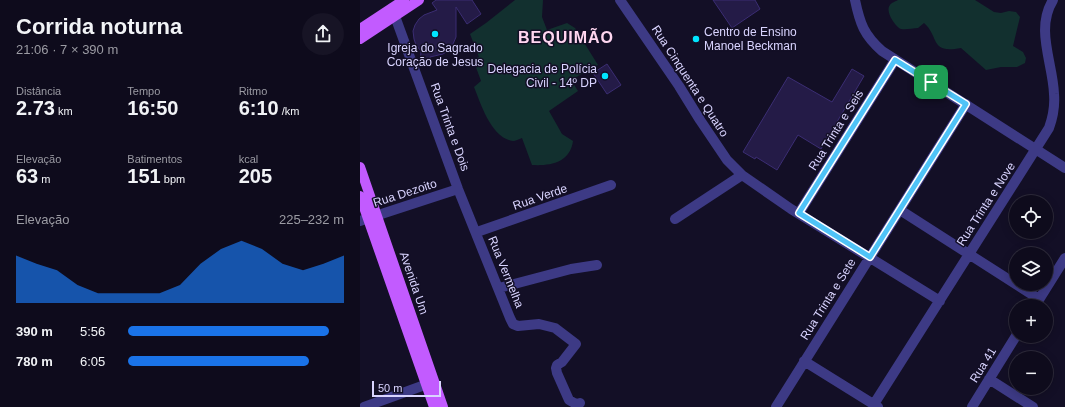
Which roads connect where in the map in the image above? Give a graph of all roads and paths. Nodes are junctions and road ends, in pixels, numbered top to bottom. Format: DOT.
graph roads {
  1 [pos="404,0"];
  2 [pos="419,0"];
  3 [pos="620,0"];
  4 [pos="855,0"];
  5 [pos="1053,0"];
  6 [pos="394,12"];
  7 [pos="360,29"];
  8 [pos="360,39"];
  9 [pos="895,60"];
  10 [pos="966,104"];
  11 [pos="1036,150"];
  12 [pos="360,167"];
  13 [pos="1065,168"];
  14 [pos="742,175"];
  15 [pos="611,185"];
  16 [pos="458,189"];
  17 [pos="360,196"];
  18 [pos="900,210"];
  19 [pos="799,213"];
  20 [pos="368,218"];
  21 [pos="675,219"];
  22 [pos="477,232"];
  23 [pos="969,255"];
  24 [pos="870,257"];
  25 [pos="1065,258"];
  26 [pos="597,265"];
  27 [pos="499,288"];
  28 [pos="1031,299"];
  29 [pos="1039,299"];
  30 [pos="940,301"];
  31 [pos="1012,343"];
  32 [pos="804,361"];
  33 [pos="989,379"];
  34 [pos="430,383"];
  35 [pos="580,404"];
  36 [pos="876,406"];
  37 [pos="364,407"];
  38 [pos="434,407"];
  39 [pos="443,407"];
  40 [pos="776,407"];
  41 [pos="972,407"];
  42 [pos="1034,407"];
  1 -- 6 [label="main road"];
  2 -- 6 [label="main road"];
  3 -- 14 [label="street, Rua Cinquenta e Quatro"];
  4 -- 9 [label="street"];
  5 -- 11 [label="street, Rua Trinta e Nove"];
  6 -- 7 [label="main road"];
  6 -- 8 [label="main road"];
  6 -- 16 [label="street, Rua Trinta e Dois"];
  9 -- 10 [label="street"];
  9 -- 19 [label="street, Rua Trinta e Seis"];
  10 -- 11 [label="street"];
  10 -- 18 [label="street, Rua Trinta e Sete"];
  11 -- 13 [label="street"];
  11 -- 23 [label="street, Rua Trinta e Nove"];
  12 -- 20 [label="main road, Avenida Um"];
  14 -- 19 [label="street, Rua Cinquenta e Quatro"];
  14 -- 21 [label="street"];
  15 -- 22 [label="street, Rua Verde"];
  16 -- 20 [label="street, Rua Dezoito"];
  16 -- 22 [label="street, Rua Trinta e Dois"];
  17 -- 20 [label="main road, Avenida Um"];
  18 -- 23 [label="street"];
  18 -- 24 [label="street, Rua Trinta e Sete"];
  19 -- 24 [label="street, Rua Cinquenta e Quatro"];
  20 -- 34 [label="main road, Avenida Um"];
  22 -- 27 [label="street, Rua Vermelha"];
  23 -- 28 [label="street"];
  23 -- 30 [label="street, Rua Trinta e Nove"];
  24 -- 30 [label="street, Rua Cinquenta e Quatro"];
  24 -- 32 [label="street, Rua Trinta e Sete"];
  25 -- 29 [label="street"];
  26 -- 27 [label="street"];
  27 -- 35 [label="street, Rua Vermelha"];
  30 -- 36 [label="street, Rua Trinta e Nove"];
  31 -- 33 [label="street, Rua 41"];
  32 -- 36 [label="street"];
  32 -- 40 [label="street, Rua Trinta e Sete"];
  33 -- 41 [label="street, Rua 41"];
  33 -- 42 [label="street"];
  34 -- 37 [label="street"];
  34 -- 38 [label="main road, Avenida Um"];
  34 -- 39 [label="main road, Avenida Um"];
}
